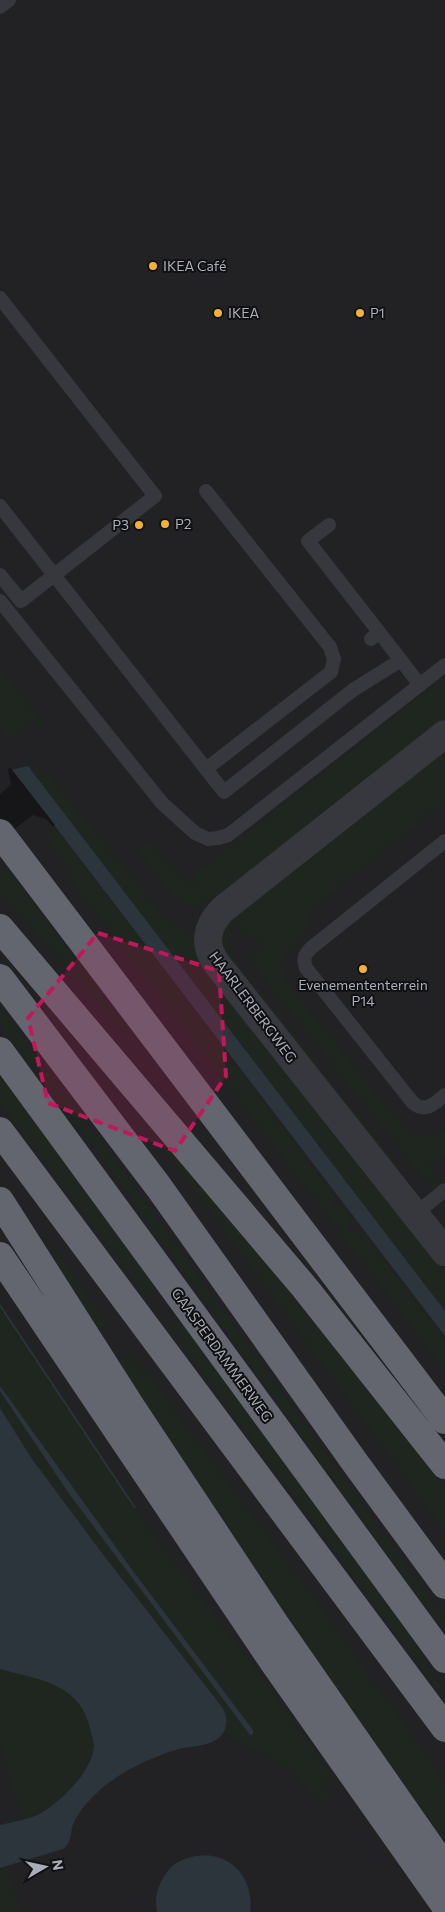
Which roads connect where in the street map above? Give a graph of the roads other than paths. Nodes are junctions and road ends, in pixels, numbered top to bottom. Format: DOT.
graph roads {
  1 [pos="9,0"];
  2 [pos="0,7"];
  3 [pos="0,298"];
  4 [pos="206,491"];
  5 [pos="0,506"];
  6 [pos="329,525"];
  7 [pos="0,575"];
  8 [pos="54,575"];
  9 [pos="0,601"];
  10 [pos="400,660"];
  11 [pos="445,665"];
  12 [pos="420,685"];
  13 [pos="445,734"];
  14 [pos="206,770"];
  15 [pos="0,833"];
  16 [pos="445,842"];
  17 [pos="0,928"];
  18 [pos="0,978"];
  19 [pos="0,1051"];
  20 [pos="445,1095"];
  21 [pos="0,1131"];
  22 [pos="445,1190"];
  23 [pos="0,1201"];
  24 [pos="422,1209"];
  25 [pos="445,1252"];
  26 [pos="0,1256"];
  27 [pos="445,1420"];
  28 [pos="445,1465"];
  29 [pos="445,1585"];
  30 [pos="255,1634"];
  31 [pos="445,1659"];
  32 [pos="445,1728"];
  33 [pos="360,1748"];
  34 [pos="445,1868"];
  35 [pos="444,1904"];
  1 -- 2 [label="lane"];
  3 -- 8 [label="lane"];
  4 -- 14 [label="lane"];
  5 -- 8 [label="lane"];
  6 -- 10 [label="lane"];
  7 -- 8 [label="lane"];
  8 -- 14 [label="lane"];
  9 -- 12 [label="lane"];
  10 -- 12 [label="lane"];
  10 -- 14 [label="lane"];
  11 -- 12 [label="lane"];
  13 -- 24 [label="street, HAARLERBERGWEG"];
  15 -- 27 [label="highway"];
  16 -- 20 [label="lane"];
  17 -- 28 [label="highway"];
  18 -- 29 [label="highway"];
  19 -- 31 [label="highway, GAASPERDAMMERWEG"];
  21 -- 32 [label="highway"];
  22 -- 24 [label="lane"];
  23 -- 33 [label="highway"];
  24 -- 25 [label="street, HAARLERBERGWEG"];
  26 -- 30 [label="highway"];
  30 -- 33 [label="lane"];
  30 -- 35 [label="highway"];
  33 -- 34 [label="highway"];
  33 -- 35 [label="lane"];
}
